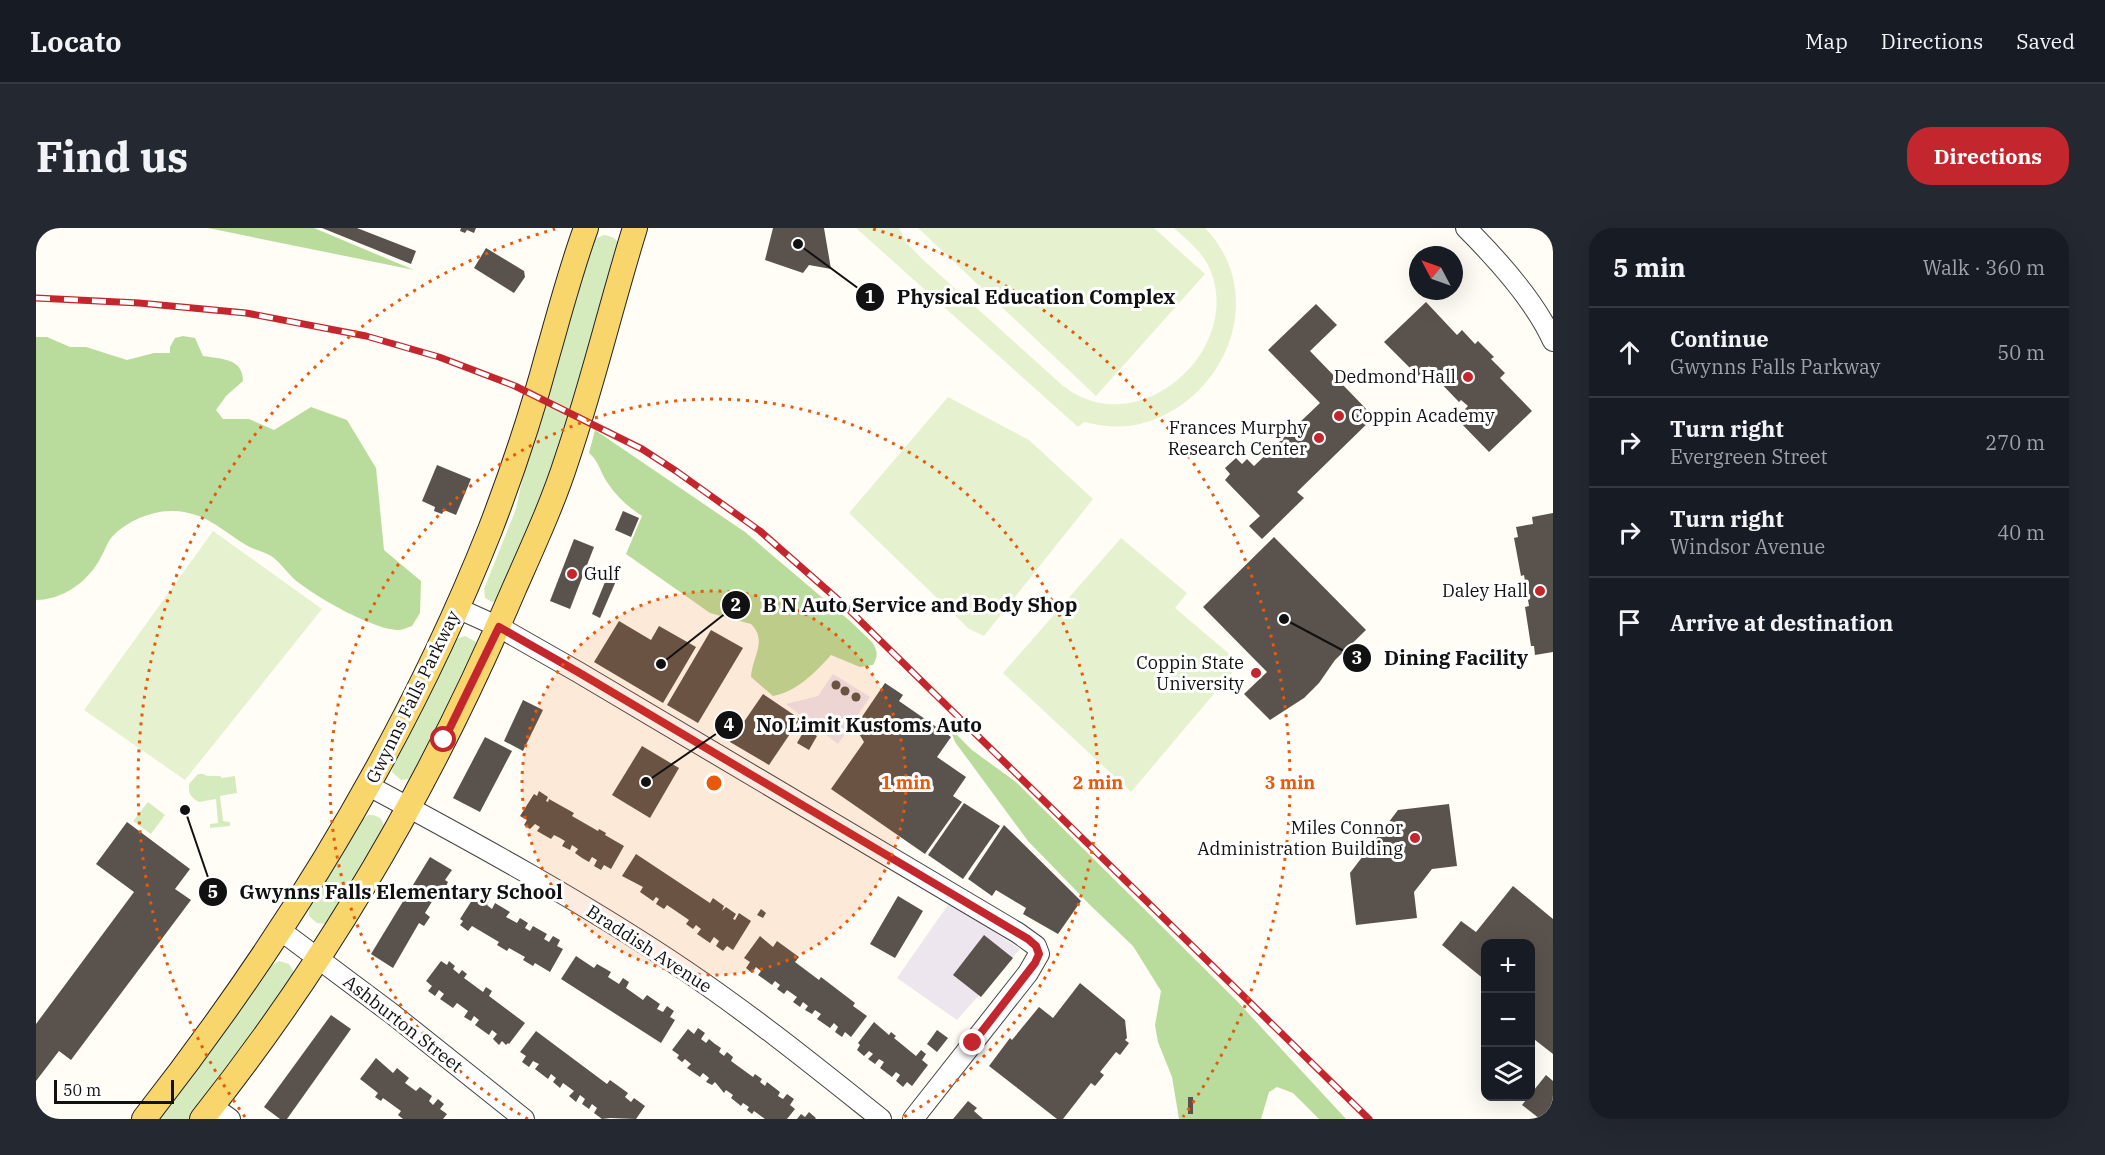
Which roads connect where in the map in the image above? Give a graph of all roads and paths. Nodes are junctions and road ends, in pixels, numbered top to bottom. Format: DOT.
graph roads {
  1 [pos="586,228"];
  2 [pos="635,228"];
  3 [pos="1466,228"];
  4 [pos="1553,341"];
  5 [pos="457,608"];
  6 [pos="499,627"];
  7 [pos="369,786"];
  8 [pos="409,807"];
  9 [pos="280,930"];
  10 [pos="318,958"];
  11 [pos="215,1114"];
  12 [pos="144,1119"];
  13 [pos="524,1119"];
  14 [pos="881,1119"];
  15 [pos="913,1119"];
  1 -- 5 [label="main road, Gwynns Falls Parkway"];
  2 -- 6 [label="main road"];
  3 -- 4 [label="street"];
  5 -- 6 [label="street"];
  5 -- 7 [label="main road, Gwynns Falls Parkway"];
  6 -- 8 [label="main road"];
  6 -- 15 [label="street"];
  7 -- 8 [label="street, Braddish Avenue"];
  7 -- 9 [label="main road, Gwynns Falls Parkway"];
  8 -- 10 [label="main road"];
  8 -- 14 [label="street, Braddish Avenue"];
  9 -- 10 [label="street, Ashburton Street"];
  9 -- 12 [label="main road, Gwynns Falls Parkway"];
  10 -- 11 [label="main road"];
  10 -- 13 [label="street, Ashburton Street"];
}
